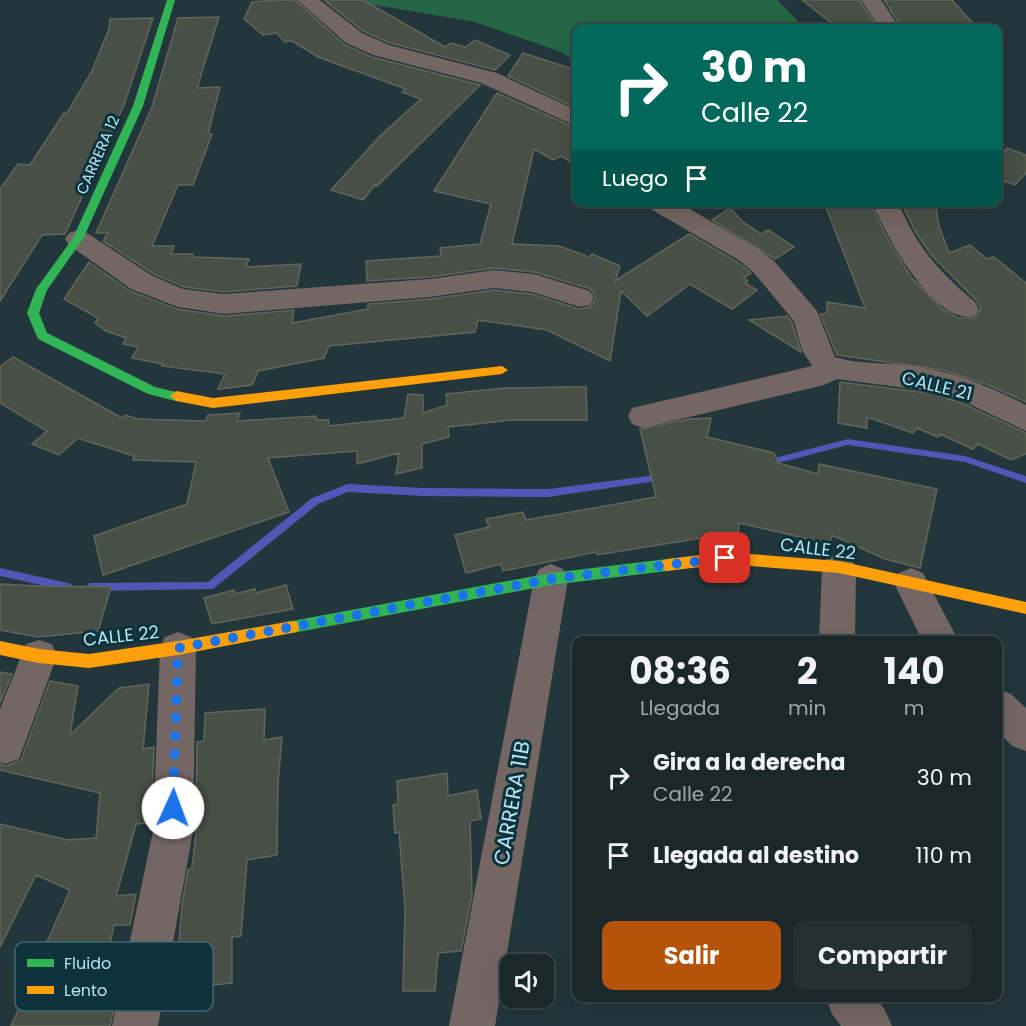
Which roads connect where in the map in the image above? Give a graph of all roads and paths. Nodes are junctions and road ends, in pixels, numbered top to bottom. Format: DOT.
graph roads {
  1 [pos="171,0"];
  2 [pos="307,0"];
  3 [pos="871,0"];
  4 [pos="887,24"];
  5 [pos="572,117"];
  6 [pos="666,207"];
  7 [pos="887,207"];
  8 [pos="78,239"];
  9 [pos="579,298"];
  10 [pos="965,309"];
  11 [pos="837,368"];
  12 [pos="502,370"];
  13 [pos="642,416"];
  14 [pos="1026,419"];
  15 [pos="839,567"];
  16 [pos="551,579"];
  17 [pos="911,583"];
  18 [pos="1026,608"];
  19 [pos="837,636"];
  20 [pos="938,636"];
  21 [pos="0,648"];
  22 [pos="178,648"];
  23 [pos="39,656"];
  24 [pos="1002,710"];
  25 [pos="1026,733"];
  26 [pos="5,746"];
  27 [pos="151,942"];
  28 [pos="851,1002"];
  29 [pos="138,1011"];
  30 [pos="135,1026"];
  31 [pos="472,1026"];
  32 [pos="869,1026"];
  1 -- 8 [label="street, CARRERA 12"];
  2 -- 5 [label="street"];
  3 -- 4 [label="street"];
  6 -- 11 [label="street"];
  7 -- 10 [label="street"];
  8 -- 9 [label="street"];
  8 -- 12 [label="street, CARRERA 12"];
  11 -- 13 [label="street"];
  11 -- 14 [label="street, CALLE 21"];
  15 -- 16 [label="street, CALLE 22"];
  15 -- 17 [label="street, CALLE 22"];
  15 -- 19 [label="street"];
  16 -- 22 [label="street, CALLE 22"];
  16 -- 31 [label="street, CARRERA 11B"];
  17 -- 18 [label="street, CALLE 22"];
  17 -- 20 [label="street"];
  21 -- 23 [label="street, CALLE 22"];
  22 -- 23 [label="street, CALLE 22"];
  22 -- 27 [label="street"];
  23 -- 26 [label="street"];
  24 -- 25 [label="street"];
  28 -- 32 [label="street"];
  29 -- 30 [label="street"];
}
